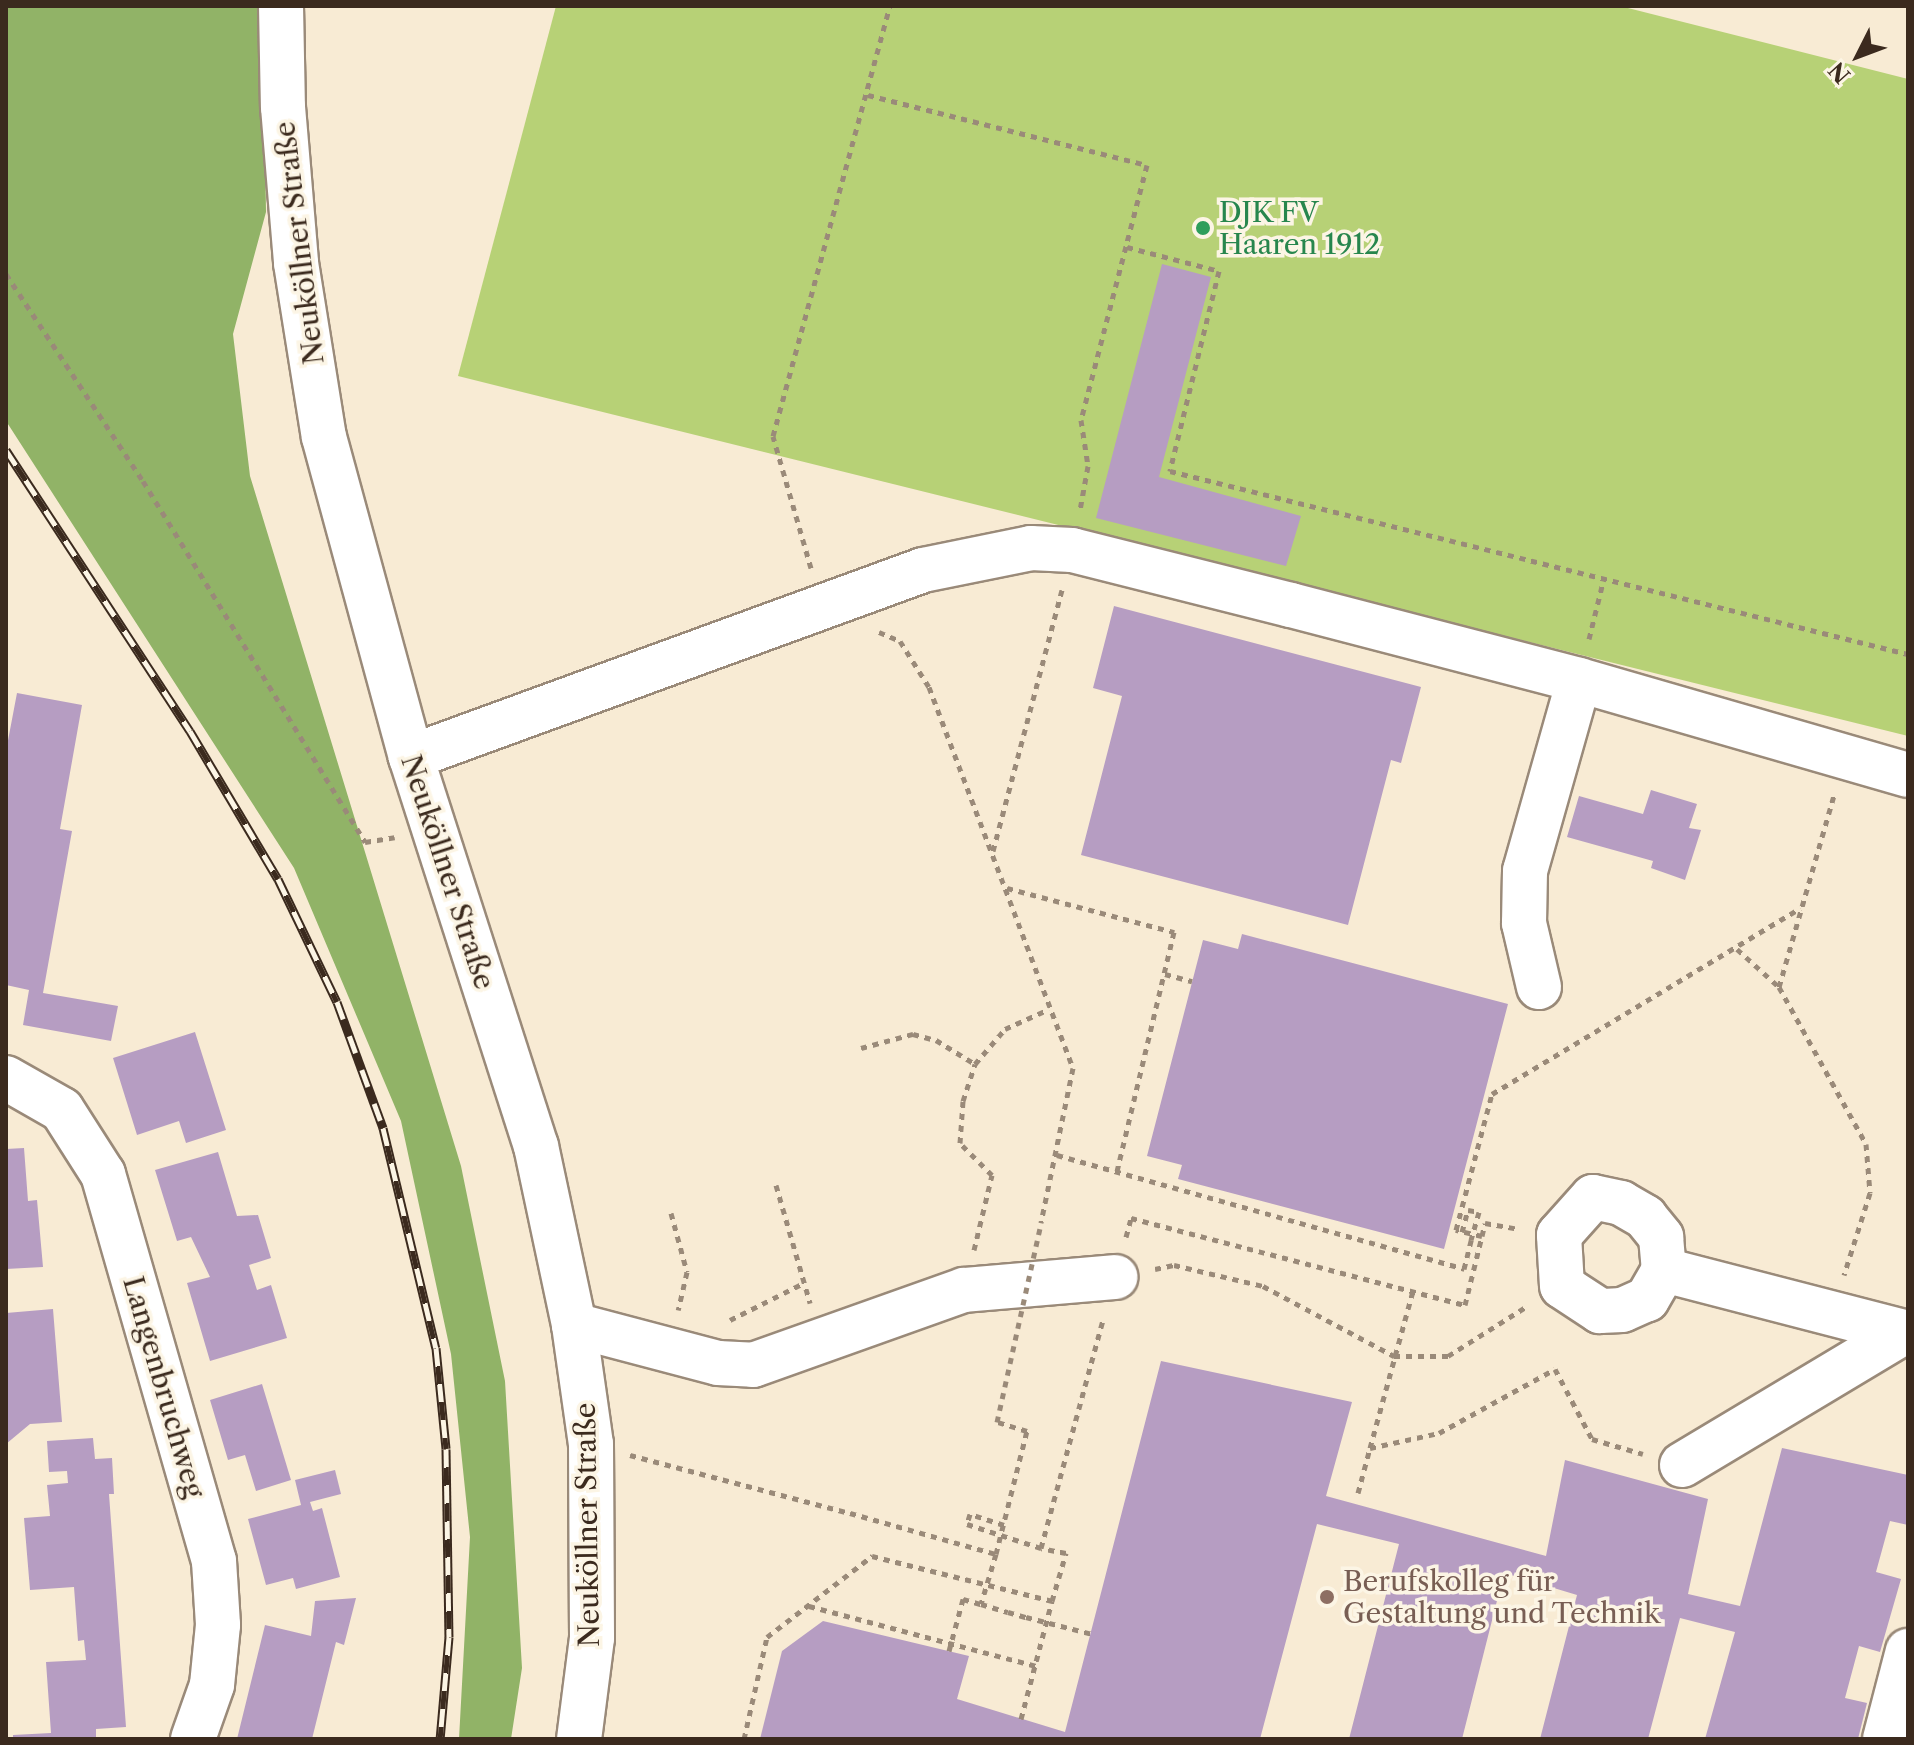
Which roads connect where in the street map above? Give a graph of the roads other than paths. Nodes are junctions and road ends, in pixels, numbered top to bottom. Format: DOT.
graph roads {
  1 [pos="281,6"];
  2 [pos="1579,680"];
  3 [pos="411,757"];
  4 [pos="1908,775"];
  5 [pos="1539,987"];
  6 [pos="6,1078"];
  7 [pos="1664,1270"];
  8 [pos="1115,1277"];
  9 [pos="574,1325"];
  10 [pos="1906,1333"];
  11 [pos="1682,1465"];
  12 [pos="1908,1651"];
  13 [pos="193,1739"];
  14 [pos="579,1739"];
  15 [pos="1885,1739"];
  1 -- 3 [label="street, Neuköllner Straße"];
  2 -- 3 [label="street"];
  2 -- 4 [label="street"];
  2 -- 5 [label="street"];
  3 -- 9 [label="street, Neuköllner Straße"];
  6 -- 13 [label="street, Langenbruchweg"];
  7 -- 7 [label="street"];
  7 -- 10 [label="street"];
  8 -- 9 [label="street"];
  9 -- 14 [label="street, Neuköllner Straße"];
  10 -- 11 [label="street"];
  12 -- 15 [label="street"];
}
